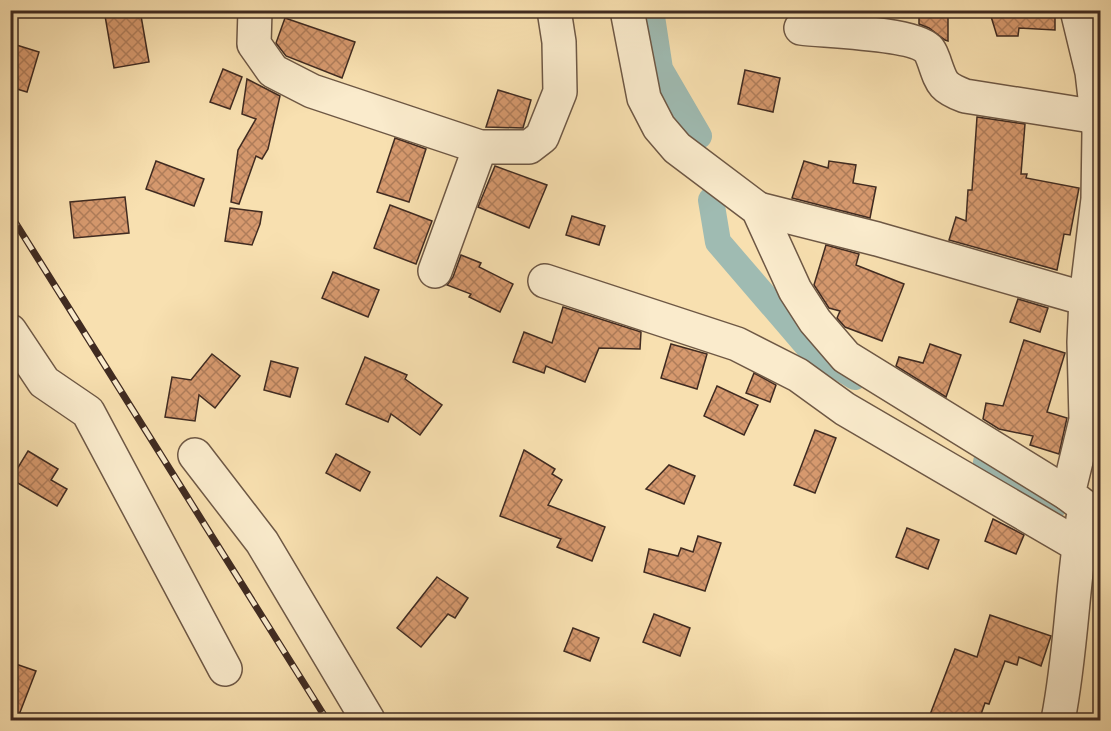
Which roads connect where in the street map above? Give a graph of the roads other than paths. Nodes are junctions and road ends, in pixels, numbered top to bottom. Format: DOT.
graph roads {
  1 [pos="255,10"];
  2 [pos="554,10"];
  3 [pos="627,10"];
  4 [pos="1077,10"];
  5 [pos="801,28"];
  6 [pos="1098,117"];
  7 [pos="480,147"];
  8 [pos="758,209"];
  9 [pos="435,271"];
  10 [pos="545,281"];
  11 [pos="1086,299"];
  12 [pos="10,331"];
  13 [pos="20,366"];
  14 [pos="195,455"];
  15 [pos="1085,506"];
  16 [pos="1078,545"];
  17 [pos="225,669"];
  18 [pos="368,720"];
  19 [pos="1058,720"];
  1 -- 7 [label="street"];
  2 -- 7 [label="street"];
  3 -- 8 [label="street"];
  4 -- 6 [label="street"];
  5 -- 6 [label="street"];
  6 -- 11 [label="street"];
  7 -- 9 [label="street"];
  8 -- 11 [label="street"];
  8 -- 15 [label="street"];
  10 -- 16 [label="street"];
  11 -- 15 [label="street"];
  12 -- 13 [label="street"];
  13 -- 17 [label="street"];
  14 -- 18 [label="street"];
  15 -- 16 [label="street"];
  16 -- 19 [label="street"];
}
